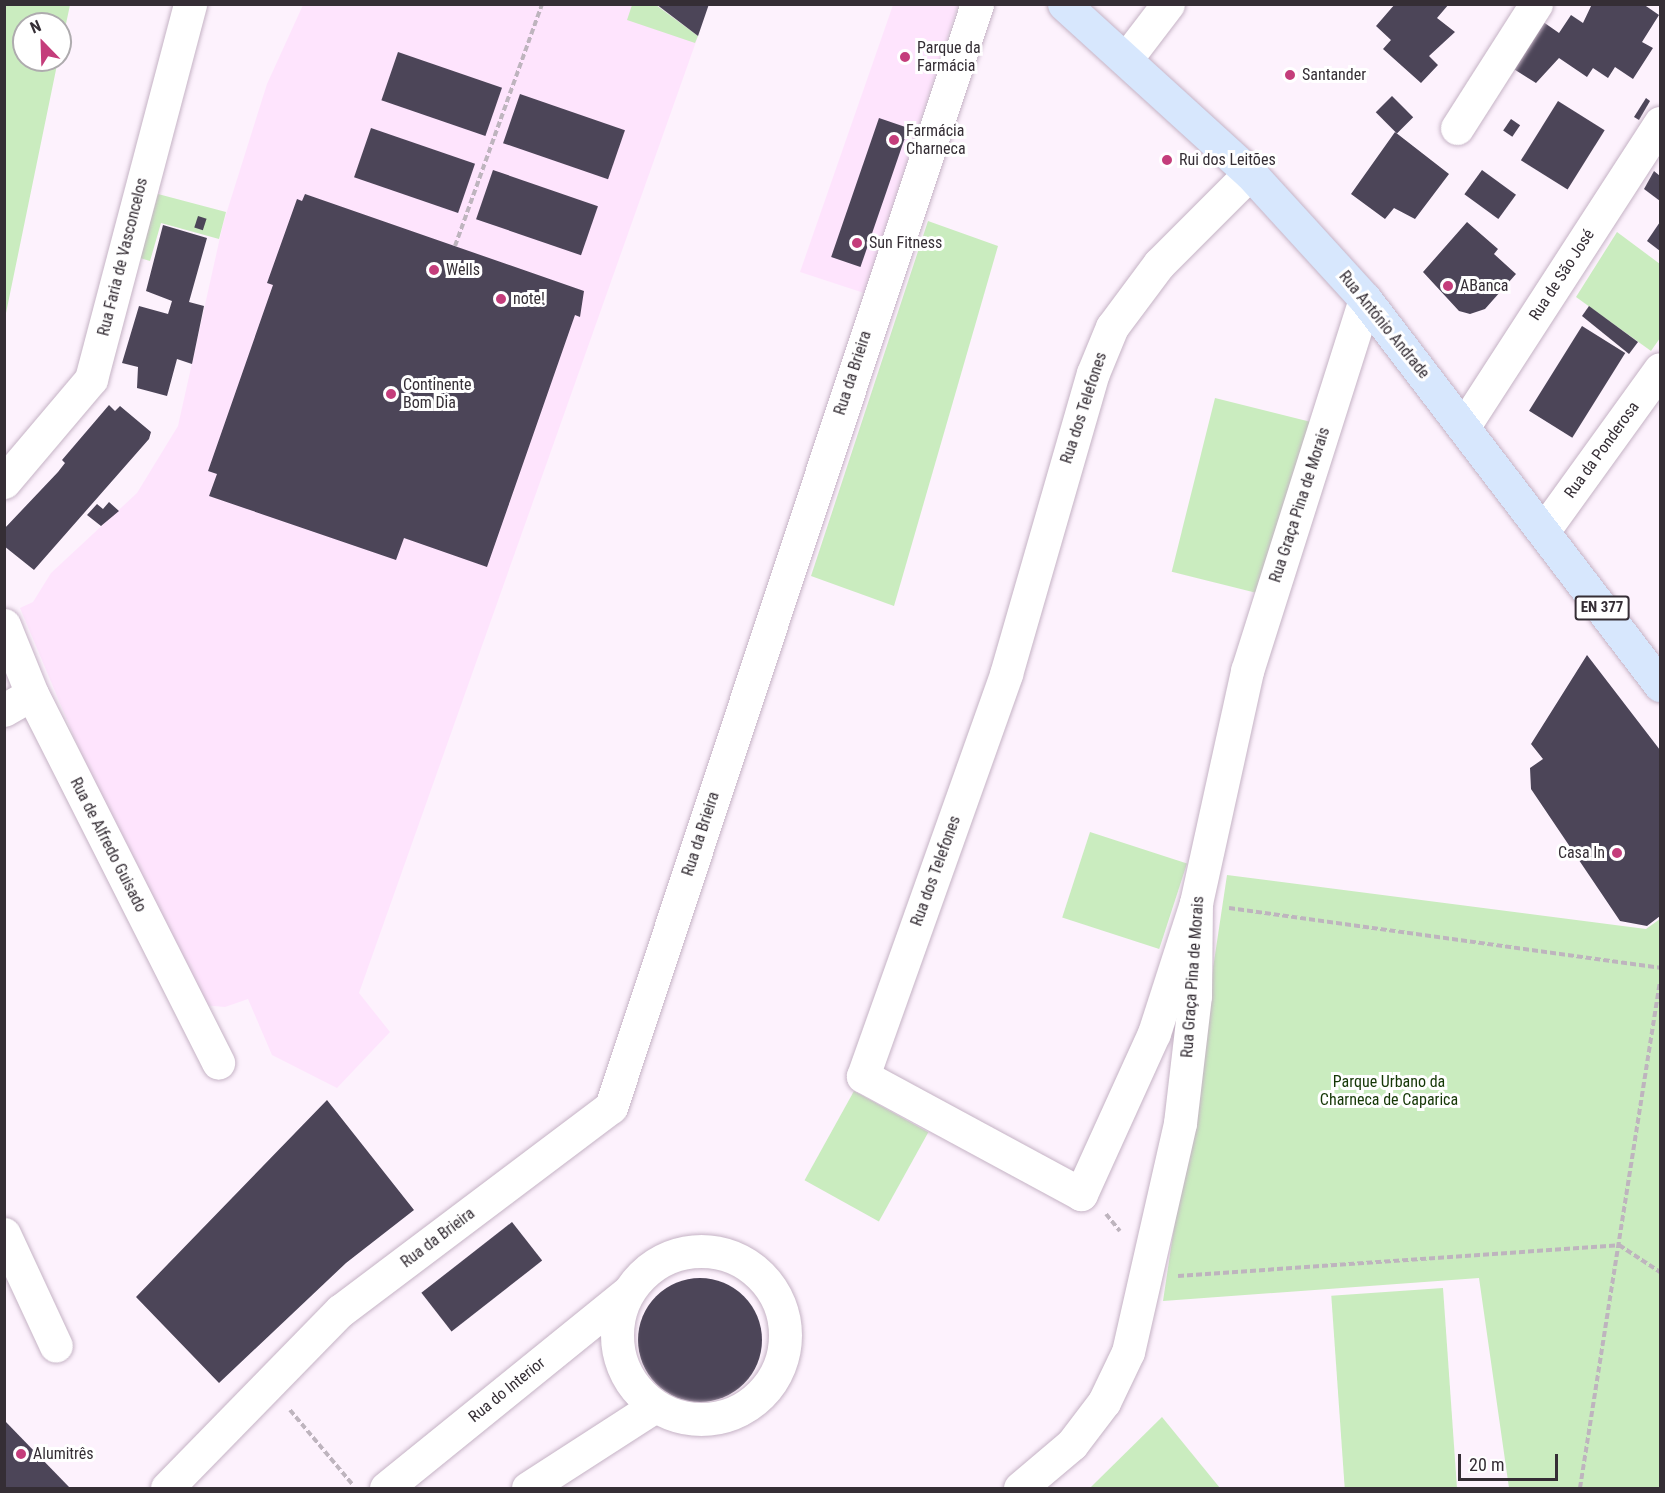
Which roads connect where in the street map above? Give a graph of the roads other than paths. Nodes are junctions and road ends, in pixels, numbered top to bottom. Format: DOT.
graph roads {
  1 [pos="190,4"];
  2 [pos="977,4"];
  3 [pos="1064,4"];
  4 [pos="1168,4"];
  5 [pos="1536,4"];
  6 [pos="1126,59"];
  7 [pos="1660,123"];
  8 [pos="1457,129"];
  9 [pos="1250,173"];
  10 [pos="1365,299"];
  11 [pos="1660,369"];
  12 [pos="1464,426"];
  13 [pos="4,482"];
  14 [pos="1544,530"];
  15 [pos="4,625"];
  16 [pos="1660,685"];
  17 [pos="18,702"];
  18 [pos="1196,903"];
  19 [pos="218,1063"];
  20 [pos="4,1234"];
  21 [pos="628,1292"];
  22 [pos="56,1346"];
  23 [pos="655,1406"];
  24 [pos="166,1488"];
  25 [pos="386,1488"];
  26 [pos="528,1488"];
  27 [pos="1020,1488"];
  1 -- 13 [label="street, Rua Faria de Vasconcelos"];
  2 -- 24 [label="street, Rua da Brieira"];
  3 -- 6 [label="main road, Rua António Andrade / EN 377"];
  4 -- 6 [label="street"];
  5 -- 8 [label="street"];
  6 -- 9 [label="main road, Rua António Andrade / EN 377"];
  7 -- 12 [label="street, Rua de São José"];
  9 -- 10 [label="main road, Rua António Andrade / EN 377"];
  9 -- 18 [label="street, Rua dos Telefones"];
  10 -- 12 [label="main road, Rua António Andrade / EN 377"];
  10 -- 18 [label="street, Rua Graça Pina de Morais"];
  11 -- 14 [label="street, Rua da Ponderosa"];
  12 -- 14 [label="main road, Rua António Andrade / EN 377"];
  14 -- 16 [label="main road, Rua António Andrade / EN 377"];
  15 -- 17 [label="street, Rua de Alfredo Guisado"];
  17 -- 19 [label="street, Rua de Alfredo Guisado"];
  18 -- 27 [label="street, Rua Graça Pina de Morais"];
  20 -- 22 [label="street"];
  21 -- 23 [label="street, Rua do Interior"];
  21 -- 23 [label="street, Rua do Interior"];
  21 -- 25 [label="street, Rua do Interior"];
  23 -- 26 [label="street"];
}
